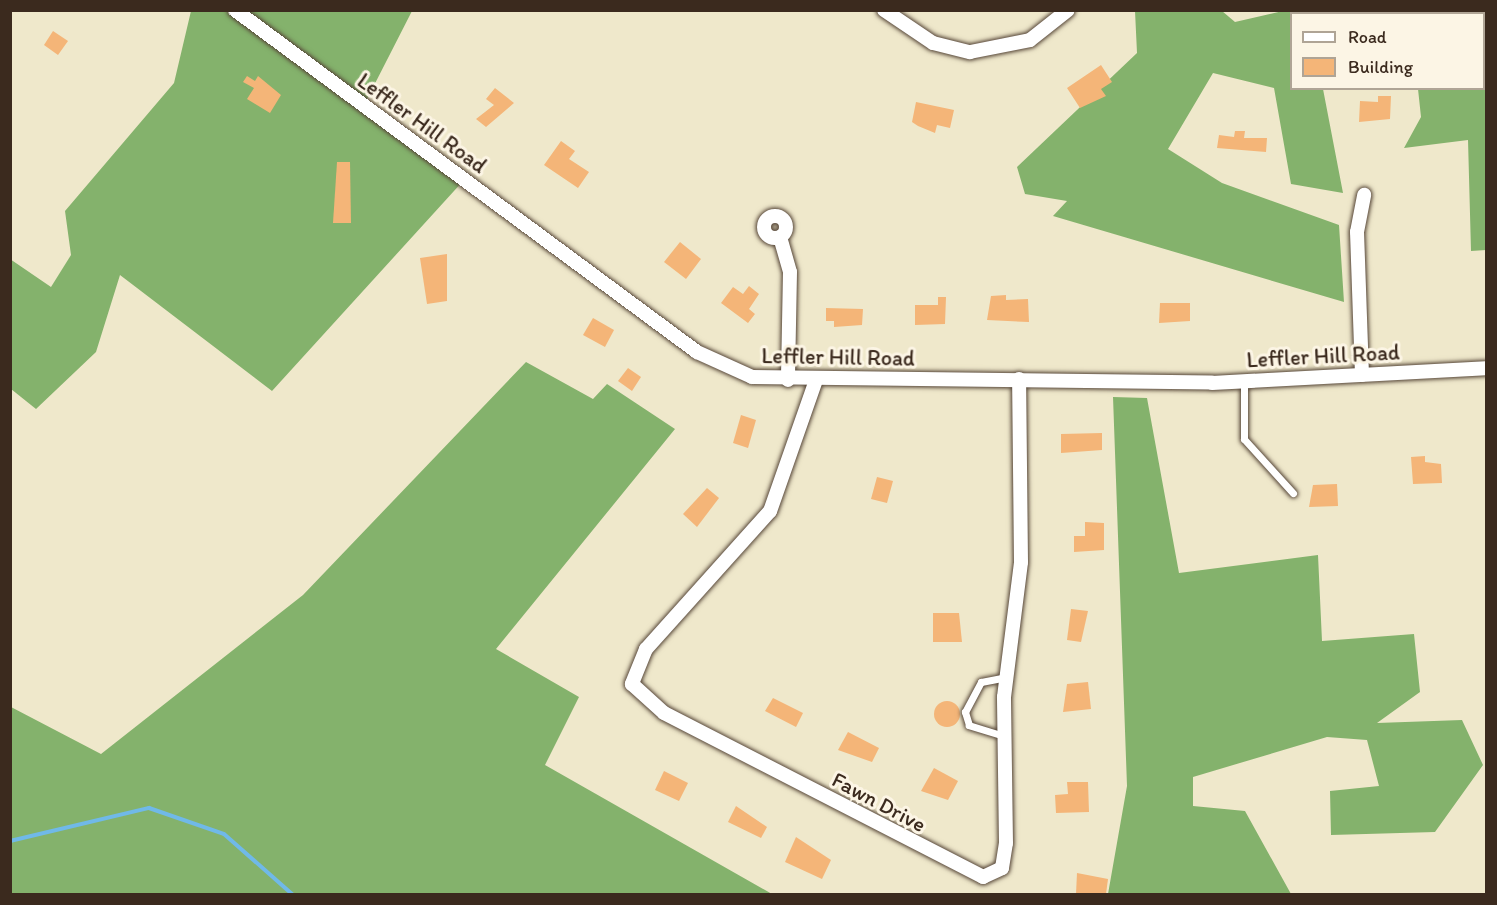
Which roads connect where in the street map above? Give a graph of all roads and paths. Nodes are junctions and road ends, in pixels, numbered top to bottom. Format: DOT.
graph roads {
  1 [pos="236,10"];
  2 [pos="884,10"];
  3 [pos="1068,10"];
  4 [pos="1364,195"];
  5 [pos="780,237"];
  6 [pos="1486,368"];
  7 [pos="1362,375"];
  8 [pos="1019,379"];
  9 [pos="788,380"];
  10 [pos="816,380"];
  11 [pos="1244,382"];
  12 [pos="1293,493"];
  13 [pos="1006,677"];
  14 [pos="1004,736"];
  1 -- 9 [label="street, Leffler Hill Road"];
  2 -- 3 [label="street"];
  4 -- 7 [label="street"];
  5 -- 9 [label="street"];
  6 -- 7 [label="street, Leffler Hill Road"];
  7 -- 11 [label="street, Leffler Hill Road"];
  8 -- 10 [label="street, Leffler Hill Road"];
  8 -- 11 [label="street, Leffler Hill Road"];
  8 -- 13 [label="street, Fawn Drive"];
  9 -- 10 [label="street, Leffler Hill Road"];
  10 -- 14 [label="street, Fawn Drive"];
  11 -- 12 [label="lane"];
  13 -- 14 [label="street, Fawn Drive"];
  13 -- 14 [label="lane"];
}
